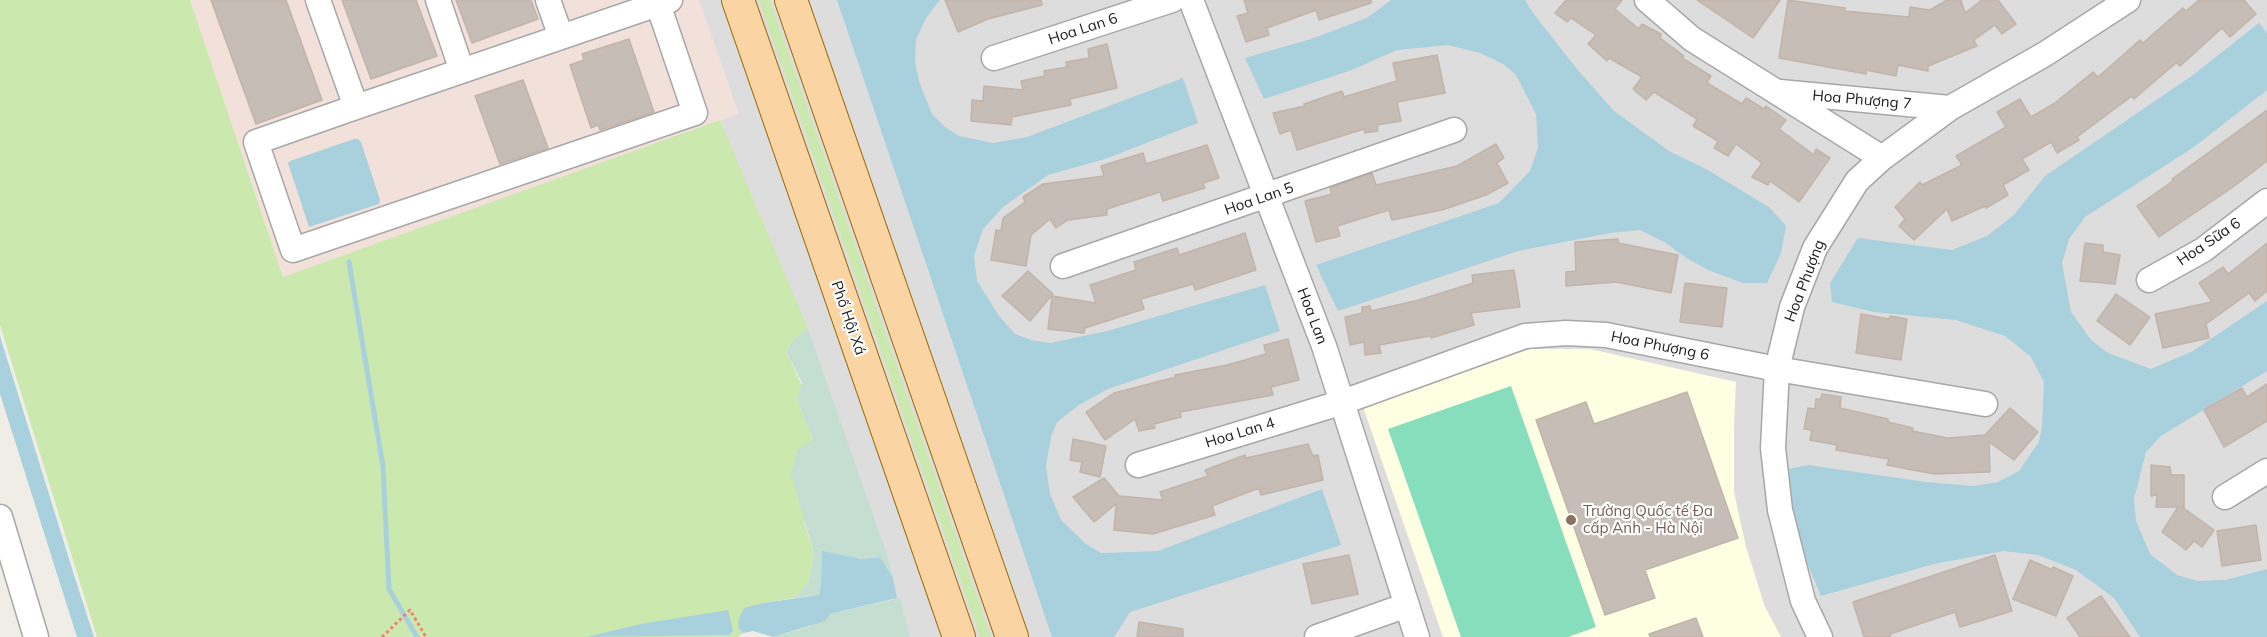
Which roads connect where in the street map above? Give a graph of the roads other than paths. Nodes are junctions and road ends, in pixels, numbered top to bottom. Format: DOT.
graph roads {
  1 [pos="318,0"];
  2 [pos="438,0"];
  3 [pos="548,0"];
  4 [pos="738,0"];
  5 [pos="791,0"];
  6 [pos="1172,0"];
  7 [pos="1191,0"];
  8 [pos="1647,0"];
  9 [pos="2128,0"];
  10 [pos="662,1"];
  11 [pos="561,37"];
  12 [pos="994,58"];
  13 [pos="462,71"];
  14 [pos="1775,92"];
  15 [pos="356,108"];
  16 [pos="1950,108"];
  17 [pos="1454,130"];
  18 [pos="1882,158"];
  19 [pos="1266,197"];
  20 [pos="2267,201"];
  21 [pos="1063,266"];
  22 [pos="2149,280"];
  23 [pos="1777,369"];
  24 [pos="1343,402"];
  25 [pos="1985,404"];
  26 [pos="1138,465"];
  27 [pos="2267,471"];
  28 [pos="2225,496"];
  29 [pos="0,517"];
  30 [pos="1407,605"];
  31 [pos="36,637"];
  32 [pos="958,637"];
  33 [pos="1012,637"];
  34 [pos="1317,637"];
  35 [pos="1418,637"];
  36 [pos="1820,637"];
  1 -- 15 [label="street"];
  2 -- 13 [label="street"];
  3 -- 11 [label="street"];
  4 -- 32 [label="main road, Phố Hội Xá"];
  5 -- 33 [label="main road"];
  6 -- 12 [label="street, Hoa Lan 6"];
  7 -- 19 [label="street, Hoa Lan"];
  8 -- 14 [label="street, Hoa Phượng 7"];
  9 -- 16 [label="street, Hoa Phượng"];
  10 -- 11 [label="street"];
  10 -- 15 [label="street"];
  11 -- 13 [label="street"];
  13 -- 15 [label="street"];
  14 -- 16 [label="street, Hoa Phượng 7"];
  14 -- 18 [label="street, Hoa Phượng 7"];
  16 -- 18 [label="street, Hoa Phượng"];
  17 -- 19 [label="street, Hoa Lan 5"];
  18 -- 23 [label="street, Hoa Phượng"];
  19 -- 21 [label="street, Hoa Lan 5"];
  19 -- 24 [label="street, Hoa Lan"];
  20 -- 22 [label="street, Hoa Sữa 6"];
  23 -- 24 [label="street, Hoa Phượng 6"];
  23 -- 25 [label="street, Hoa Phượng 6"];
  23 -- 36 [label="street, Hoa Phượng"];
  24 -- 26 [label="street, Hoa Lan 4"];
  24 -- 30 [label="street, Hoa Lan"];
  27 -- 28 [label="street"];
  29 -- 31 [label="street"];
  30 -- 34 [label="street"];
  30 -- 35 [label="street, Hoa Lan"];
}
